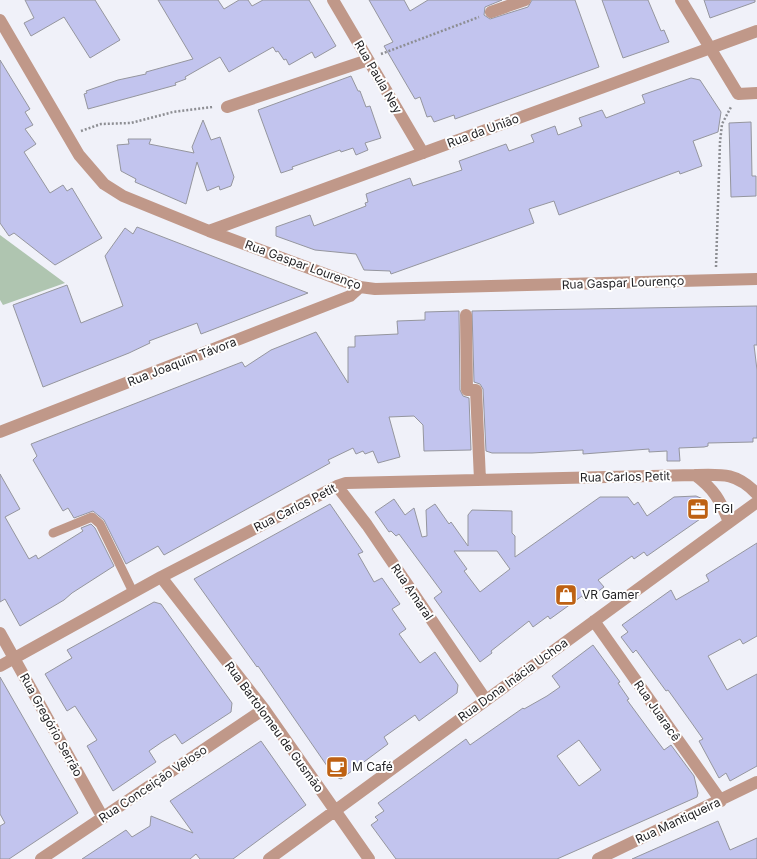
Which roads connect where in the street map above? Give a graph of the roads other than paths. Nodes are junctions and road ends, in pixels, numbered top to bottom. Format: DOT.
graph roads {
  1 [pos="333,0"];
  2 [pos="524,0"];
  3 [pos="681,0"];
  4 [pos="491,12"];
  5 [pos="0,20"];
  6 [pos="757,31"];
  7 [pos="710,47"];
  8 [pos="368,60"];
  9 [pos="757,93"];
  10 [pos="227,107"];
  11 [pos="423,153"];
  12 [pos="210,231"];
  13 [pos="757,280"];
  14 [pos="360,287"];
  15 [pos="466,314"];
  16 [pos="0,432"];
  17 [pos="695,476"];
  18 [pos="480,480"];
  19 [pos="337,486"];
  20 [pos="757,494"];
  21 [pos="757,502"];
  22 [pos="729,522"];
  23 [pos="53,533"];
  24 [pos="161,577"];
  25 [pos="134,592"];
  26 [pos="594,621"];
  27 [pos="0,633"];
  28 [pos="14,658"];
  29 [pos="0,666"];
  30 [pos="486,700"];
  31 [pos="264,709"];
  32 [pos="757,782"];
  33 [pos="720,801"];
  34 [pos="334,811"];
  35 [pos="102,818"];
  36 [pos="41,859"];
  37 [pos="269,859"];
  38 [pos="369,859"];
  39 [pos="598,859"];
  1 -- 8 [label="street, Rua Paula Ney"];
  2 -- 4 [label="street"];
  3 -- 7 [label="street"];
  5 -- 12 [label="street, Rua Gaspar Lourenço"];
  6 -- 7 [label="street, Rua da União"];
  7 -- 9 [label="street"];
  7 -- 11 [label="street, Rua da União"];
  8 -- 10 [label="street"];
  8 -- 11 [label="street, Rua Paula Ney"];
  11 -- 12 [label="street, Rua da União"];
  12 -- 14 [label="street, Rua Gaspar Lourenço"];
  13 -- 14 [label="street, Rua Gaspar Lourenço"];
  14 -- 16 [label="street, Rua Joaquim Távora"];
  15 -- 18 [label="street"];
  17 -- 18 [label="street, Rua Carlos Petit"];
  17 -- 20 [label="street, Rua Carlos Petit"];
  17 -- 22 [label="street"];
  18 -- 19 [label="street, Rua Carlos Petit"];
  19 -- 24 [label="street, Rua Carlos Petit"];
  19 -- 30 [label="street, Rua Amaral"];
  21 -- 22 [label="street, Rua Dona Inácia Uchoa"];
  22 -- 26 [label="street, Rua Dona Inácia Uchoa"];
  23 -- 25 [label="lane"];
  24 -- 25 [label="street, Rua Carlos Petit"];
  24 -- 31 [label="street, Rua Bartolomeu de Gusmão"];
  25 -- 28 [label="street, Rua Carlos Petit"];
  26 -- 30 [label="street, Rua Dona Inácia Uchoa"];
  26 -- 33 [label="street, Rua Juaracê"];
  27 -- 28 [label="street, Rua Gregório Serrão"];
  28 -- 29 [label="street, Rua Carlos Petit"];
  28 -- 35 [label="street, Rua Gregório Serrão"];
  30 -- 34 [label="street, Rua Dona Inácia Uchoa"];
  31 -- 34 [label="street, Rua Bartolomeu de Gusmão"];
  31 -- 35 [label="street, Rua Conceição Veloso"];
  32 -- 33 [label="street, Rua Mantiqueira"];
  33 -- 39 [label="street, Rua Mantiqueira"];
  34 -- 37 [label="street, Rua Dona Inácia Uchoa"];
  34 -- 38 [label="street, Rua Bartolomeu de Gusmão"];
  35 -- 36 [label="street, Rua Conceição Veloso"];
}
